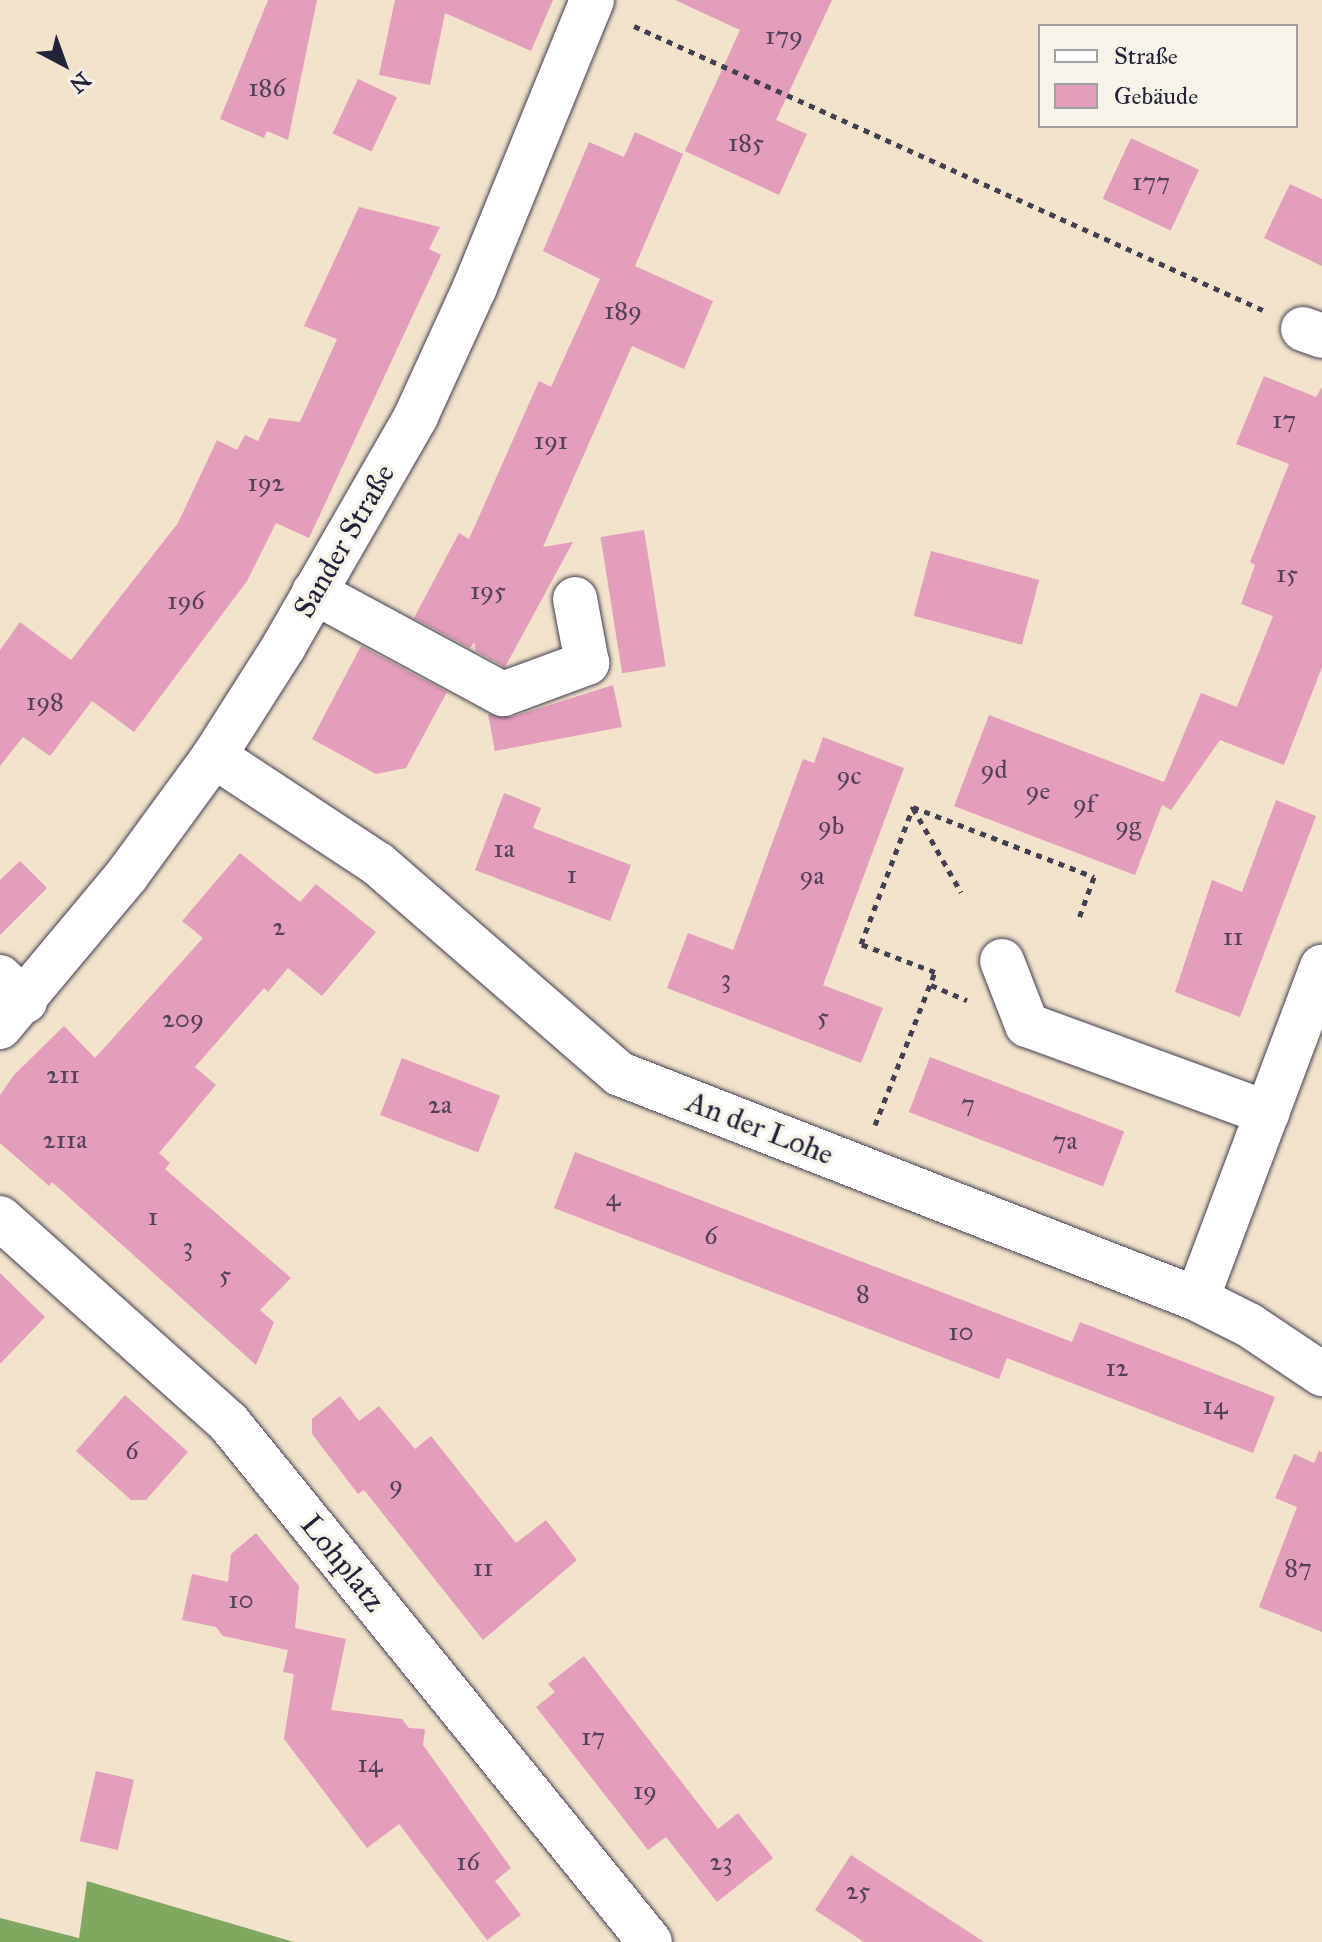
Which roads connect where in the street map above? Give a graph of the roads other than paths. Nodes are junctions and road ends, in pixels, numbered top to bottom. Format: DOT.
graph roads {
  1 [pos="591,3"];
  2 [pos="314,592"];
  3 [pos="575,599"];
  4 [pos="214,756"];
  5 [pos="1002,961"];
  6 [pos="1322,967"];
  7 [pos="8,1002"];
  8 [pos="1267,1113"];
  9 [pos="0,1218"];
  10 [pos="1197,1299"];
  11 [pos="1322,1374"];
  12 [pos="650,1942"];
  1 -- 2 [label="street, Sander Straße"];
  2 -- 3 [label="street"];
  2 -- 4 [label="street, Sander Straße"];
  4 -- 7 [label="street, Sander Straße"];
  4 -- 10 [label="street, An der Lohe"];
  5 -- 8 [label="street"];
  6 -- 8 [label="street"];
  8 -- 10 [label="street"];
  9 -- 12 [label="street, Lohplatz"];
  10 -- 11 [label="street, An der Lohe"];
}
